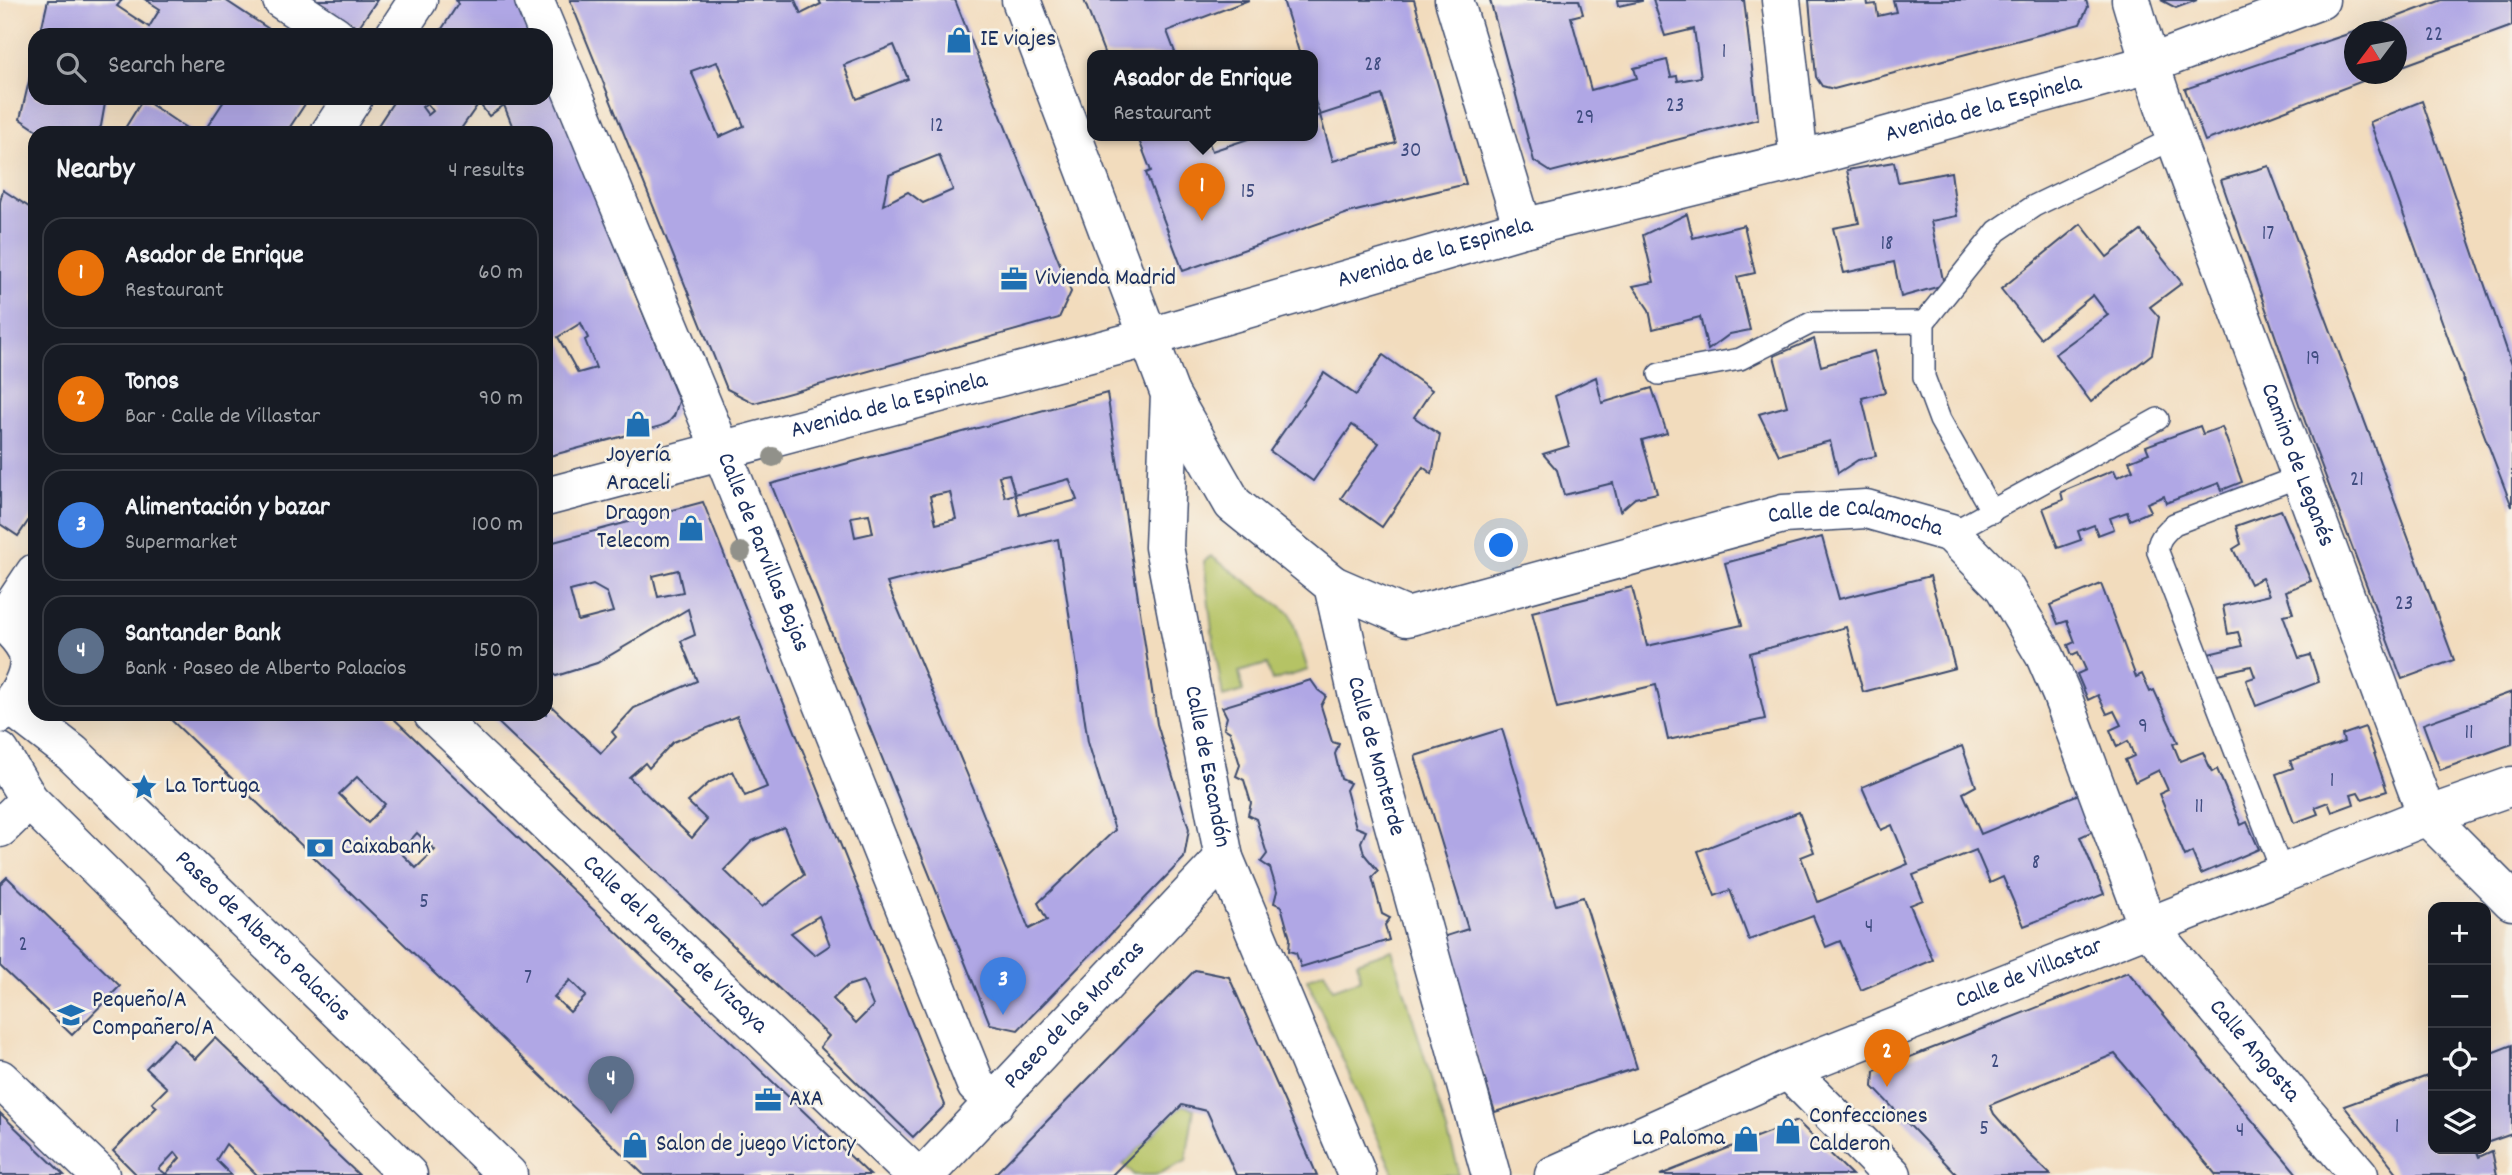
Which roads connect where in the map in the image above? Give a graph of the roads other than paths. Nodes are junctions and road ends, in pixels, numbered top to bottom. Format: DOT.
graph roads {
  1 [pos="282,0"];
  2 [pos="418,0"];
  3 [pos="534,0"];
  4 [pos="1021,0"];
  5 [pos="1454,0"];
  6 [pos="1781,0"];
  7 [pos="2131,0"];
  8 [pos="2320,0"];
  9 [pos="324,28"];
  10 [pos="400,28"];
  11 [pos="546,28"];
  12 [pos="553,46"];
  13 [pos="2150,64"];
  14 [pos="349,105"];
  15 [pos="335,126"];
  16 [pos="2175,138"];
  17 [pos="1799,160"];
  18 [pos="1522,228"];
  19 [pos="1924,322"];
  20 [pos="1147,338"];
  21 [pos="1659,374"];
  22 [pos="1170,394"];
  23 [pos="2158,419"];
  24 [pos="722,452"];
  25 [pos="2301,476"];
  26 [pos="553,496"];
  27 [pos="1992,512"];
  28 [pos="1951,533"];
  29 [pos="28,583"];
  30 [pos="1333,585"];
  31 [pos="1,620"];
  32 [pos="28,645"];
  33 [pos="28,673"];
  34 [pos="5,710"];
  35 [pos="440,721"];
  36 [pos="0,752"];
  37 [pos="2512,786"];
  38 [pos="29,800"];
  39 [pos="2427,816"];
  40 [pos="0,828"];
  41 [pos="1224,858"];
  42 [pos="2283,874"];
  43 [pos="2512,901"];
  44 [pos="2148,927"];
  45 [pos="1787,1070"];
  46 [pos="0,1079"];
  47 [pos="995,1103"];
  48 [pos="100,1175"];
  49 [pos="408,1175"];
  50 [pos="508,1175"];
  51 [pos="915,1175"];
  52 [pos="925,1175"];
  53 [pos="1357,1175"];
  54 [pos="1490,1175"];
  55 [pos="1554,1175"];
  56 [pos="1892,1175"];
  57 [pos="2359,1175"];
  1 -- 9 [label="street"];
  2 -- 10 [label="street"];
  3 -- 11 [label="street, Calle de Parvillas Bajas"];
  4 -- 20 [label="street, Calle de Escandón"];
  5 -- 18 [label="street"];
  6 -- 17 [label="street"];
  7 -- 13 [label="street, Camino de Leganés"];
  8 -- 13 [label="street, Avenida de la Espinela"];
  12 -- 24 [label="street, Calle de Parvillas Bajas"];
  13 -- 16 [label="street, Camino de Leganés"];
  13 -- 17 [label="street, Avenida de la Espinela"];
  14 -- 15 [label="street"];
  16 -- 19 [label="lane"];
  16 -- 25 [label="street, Camino de Leganés"];
  17 -- 18 [label="street, Avenida de la Espinela"];
  18 -- 20 [label="street, Avenida de la Espinela"];
  19 -- 21 [label="lane"];
  19 -- 27 [label="lane"];
  20 -- 22 [label="street, Calle de Escandón"];
  20 -- 24 [label="street, Avenida de la Espinela"];
  22 -- 30 [label="street"];
  22 -- 41 [label="street, Calle de Escandón"];
  23 -- 27 [label="lane"];
  24 -- 26 [label="street, Avenida de la Espinela"];
  24 -- 47 [label="street, Calle de Parvillas Bajas"];
  25 -- 39 [label="street, Camino de Leganés"];
  25 -- 42 [label="lane"];
  27 -- 28 [label="lane"];
  28 -- 30 [label="street, Calle de Calamocha"];
  28 -- 44 [label="street, Calle de Calamocha"];
  29 -- 31 [label="street"];
  30 -- 54 [label="street, Calle de Monterde"];
  31 -- 32 [label="street"];
  33 -- 34 [label="street"];
  34 -- 50 [label="street, Paseo de Alberto Palacios"];
  35 -- 51 [label="street, Calle del Puente de Vizcaya"];
  36 -- 38 [label="street"];
  37 -- 39 [label="street, Calle de Villastar"];
  38 -- 40 [label="street"];
  38 -- 49 [label="street"];
  39 -- 42 [label="street, Calle de Villastar"];
  39 -- 43 [label="street, Camino de Leganés"];
  41 -- 47 [label="street, Paseo de las Moreras"];
  41 -- 53 [label="street, Calle de Escandón"];
  42 -- 44 [label="street, Calle de Villastar"];
  44 -- 45 [label="street, Calle de Villastar"];
  44 -- 57 [label="street, Calle Angosta"];
  45 -- 55 [label="street, Calle de Villastar"];
  45 -- 56 [label="street"];
  46 -- 48 [label="street"];
  47 -- 52 [label="street, Paseo de las Moreras"];
}
